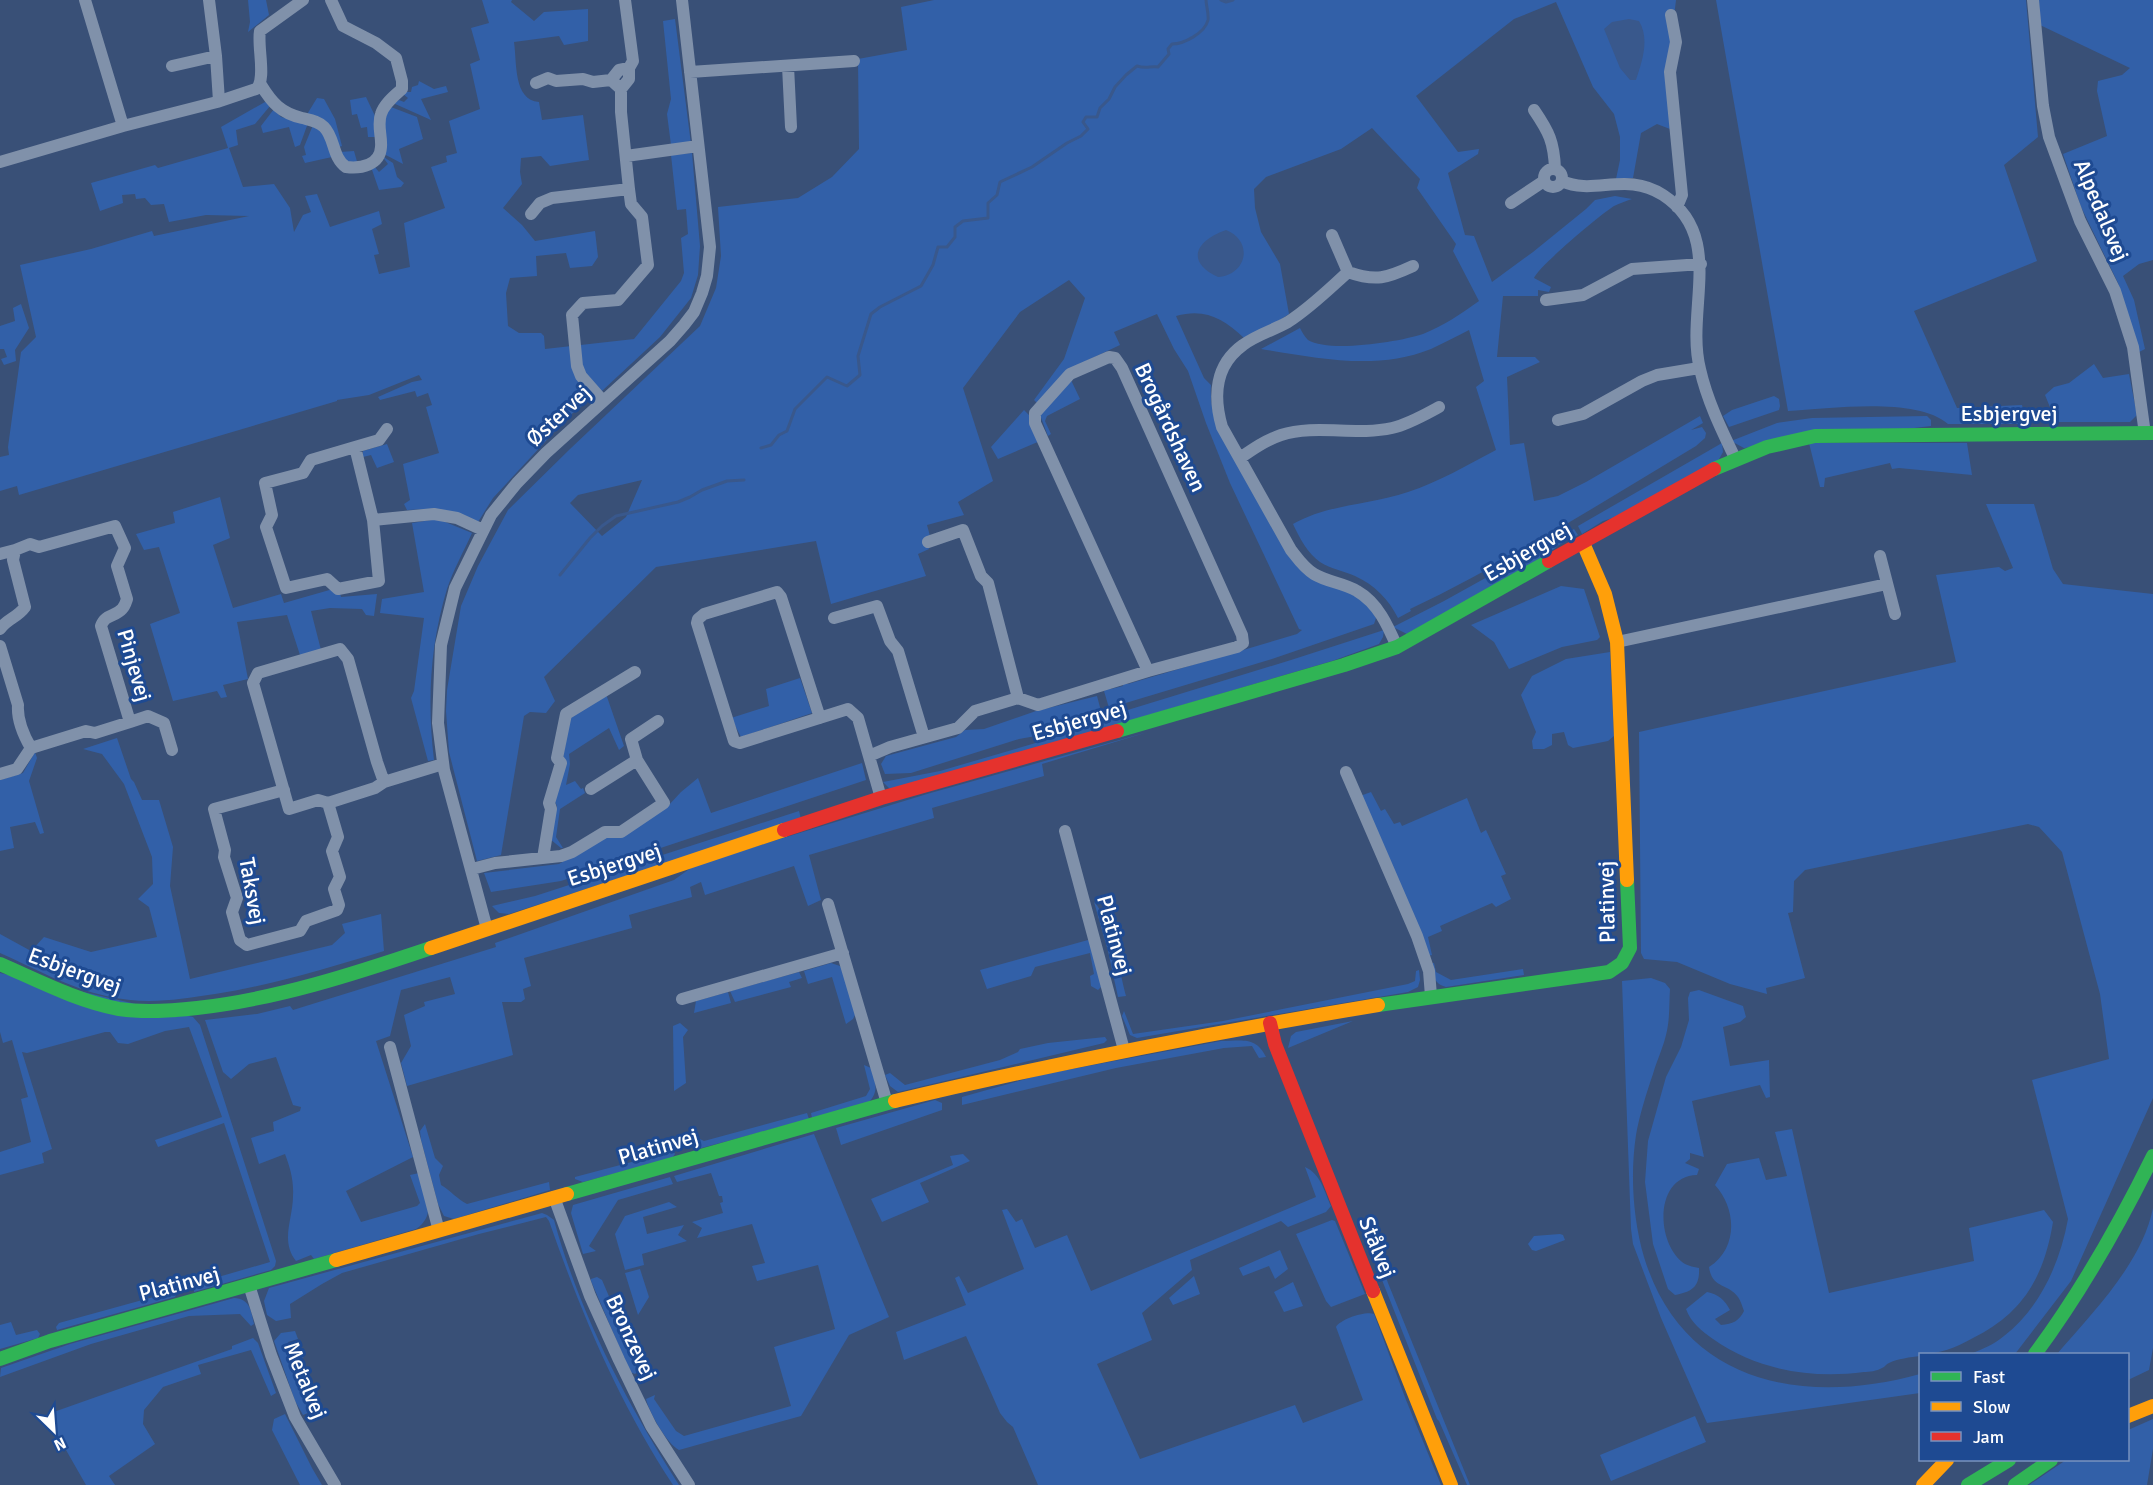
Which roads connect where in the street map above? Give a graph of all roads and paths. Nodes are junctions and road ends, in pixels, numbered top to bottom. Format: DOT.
graph roads {
  1 [pos="85,0"];
  2 [pos="209,0"];
  3 [pos="303,0"];
  4 [pos="331,0"];
  5 [pos="625,0"];
  6 [pos="682,0"];
  7 [pos="2032,0"];
  8 [pos="1671,15"];
  9 [pos="216,56"];
  10 [pos="854,62"];
  11 [pos="172,66"];
  12 [pos="788,66"];
  13 [pos="628,68"];
  14 [pos="690,72"];
  15 [pos="611,80"];
  16 [pos="536,83"];
  17 [pos="261,85"];
  18 [pos="621,89"];
  19 [pos="219,101"];
  20 [pos="1534,110"];
  21 [pos="123,126"];
  22 [pos="791,127"];
  23 [pos="698,146"];
  24 [pos="626,156"];
  25 [pos="0,162"];
  26 [pos="1555,169"];
  27 [pos="1544,181"];
  28 [pos="1562,181"];
  29 [pos="628,189"];
  30 [pos="1511,203"];
  31 [pos="1677,207"];
  32 [pos="531,214"];
  33 [pos="1332,235"];
  34 [pos="1701,264"];
  35 [pos="1413,266"];
  36 [pos="1348,272"];
  37 [pos="1546,300"];
  38 [pos="1699,368"];
  39 [pos="603,401"];
  40 [pos="1439,407"];
  41 [pos="1558,420"];
  42 [pos="387,429"];
  43 [pos="2149,433"];
  44 [pos="355,447"];
  45 [pos="1240,458"];
  46 [pos="1735,458"];
  47 [pos="373,520"];
  48 [pos="483,530"];
  49 [pos="928,542"];
  50 [pos="1583,543"];
  51 [pos="15,550"];
  52 [pos="0,554"];
  53 [pos="1880,556"];
  54 [pos="1887,584"];
  55 [pos="1894,614"];
  56 [pos="834,618"];
  57 [pos="0,629"];
  58 [pos="1617,642"];
  59 [pos="0,646"];
  60 [pos="1397,647"];
  61 [pos="1148,671"];
  62 [pos="635,672"];
  63 [pos="1018,698"];
  64 [pos="820,718"];
  65 [pos="658,721"];
  66 [pos="130,722"];
  67 [pos="924,738"];
  68 [pos="31,748"];
  69 [pos="172,750"];
  70 [pos="869,756"];
  71 [pos="637,760"];
  72 [pos="443,764"];
  73 [pos="1346,772"];
  74 [pos="0,774"];
  75 [pos="384,782"];
  76 [pos="591,789"];
  77 [pos="284,790"];
  78 [pos="881,798"];
  79 [pos="328,802"];
  80 [pos="1065,831"];
  81 [pos="543,858"];
  82 [pos="472,869"];
  83 [pos="828,904"];
  84 [pos="487,928"];
  85 [pos="843,953"];
  86 [pos="0,964"];
  87 [pos="1431,996"];
  88 [pos="681,999"];
  89 [pos="1270,1023"];
  90 [pos="390,1047"];
  91 [pos="1124,1050"];
  92 [pos="887,1103"];
  93 [pos="2153,1156"];
  94 [pos="554,1197"];
  95 [pos="439,1231"];
  96 [pos="249,1285"];
  97 [pos="2036,1353"];
  98 [pos="0,1359"];
  99 [pos="2153,1394"];
  100 [pos="2153,1406"];
  101 [pos="2129,1409"];
  102 [pos="1946,1461"];
  103 [pos="2008,1461"];
  104 [pos="2049,1461"];
  105 [pos="335,1485"];
  106 [pos="688,1485"];
  107 [pos="1451,1485"];
  108 [pos="1923,1485"];
  109 [pos="1968,1485"];
  110 [pos="2015,1485"];
  1 -- 21 [label="street"];
  2 -- 9 [label="street"];
  3 -- 17 [label="street"];
  4 -- 17 [label="street"];
  5 -- 13 [label="street"];
  6 -- 14 [label="street, Østervej"];
  7 -- 43 [label="street, Alpedalsvej"];
  8 -- 31 [label="street"];
  9 -- 11 [label="street"];
  9 -- 19 [label="street"];
  10 -- 12 [label="street"];
  12 -- 14 [label="street"];
  12 -- 22 [label="street"];
  13 -- 15 [label="street"];
  13 -- 18 [label="street"];
  14 -- 23 [label="street, Østervej"];
  15 -- 16 [label="street"];
  15 -- 18 [label="street"];
  17 -- 19 [label="street"];
  18 -- 24 [label="street"];
  19 -- 21 [label="street"];
  20 -- 26 [label="street"];
  21 -- 25 [label="street"];
  23 -- 24 [label="street"];
  23 -- 39 [label="street, Østervej"];
  24 -- 29 [label="street"];
  26 -- 27 [label="street"];
  26 -- 28 [label="street"];
  27 -- 28 [label="street"];
  27 -- 30 [label="street"];
  28 -- 31 [label="street"];
  29 -- 32 [label="street"];
  29 -- 39 [label="street"];
  31 -- 34 [label="street"];
  33 -- 36 [label="street"];
  34 -- 37 [label="street"];
  34 -- 38 [label="street"];
  35 -- 36 [label="street"];
  36 -- 45 [label="street"];
  38 -- 41 [label="street"];
  38 -- 46 [label="street"];
  39 -- 48 [label="street, Østervej"];
  40 -- 45 [label="street"];
  42 -- 44 [label="street"];
  43 -- 46 [label="main road, Esbjergvej"];
  44 -- 47 [label="street"];
  44 -- 47 [label="street"];
  45 -- 60 [label="street"];
  46 -- 50 [label="main road, Esbjergvej"];
  47 -- 48 [label="street"];
  48 -- 72 [label="street, Østervej"];
  49 -- 63 [label="street"];
  50 -- 58 [label="main road, Platinvej"];
  50 -- 60 [label="main road, Esbjergvej"];
  51 -- 52 [label="street, Pinjevej"];
  51 -- 57 [label="street"];
  51 -- 66 [label="street, Pinjevej"];
  53 -- 54 [label="street"];
  54 -- 55 [label="street"];
  54 -- 58 [label="street"];
  56 -- 67 [label="street"];
  58 -- 87 [label="main road, Platinvej"];
  59 -- 68 [label="street"];
  60 -- 78 [label="main road, Esbjergvej"];
  61 -- 61 [label="street, Brogårdshaven"];
  61 -- 63 [label="street, Brogårdshaven"];
  62 -- 81 [label="street"];
  63 -- 67 [label="street, Brogårdshaven"];
  64 -- 64 [label="street"];
  64 -- 70 [label="street"];
  65 -- 71 [label="street"];
  66 -- 68 [label="street, Pinjevej"];
  66 -- 69 [label="street, Pinjevej"];
  67 -- 70 [label="street, Brogårdshaven"];
  68 -- 74 [label="street"];
  70 -- 78 [label="street"];
  71 -- 76 [label="street"];
  71 -- 81 [label="street"];
  72 -- 75 [label="street"];
  72 -- 82 [label="street, Østervej"];
  73 -- 87 [label="street"];
  75 -- 77 [label="street"];
  75 -- 79 [label="street"];
  77 -- 79 [label="street"];
  77 -- 79 [label="street, Taksvej"];
  78 -- 84 [label="main road, Esbjergvej"];
  80 -- 91 [label="street, Platinvej"];
  81 -- 82 [label="street"];
  82 -- 84 [label="street, Østervej"];
  83 -- 85 [label="street"];
  84 -- 86 [label="main road, Esbjergvej"];
  85 -- 88 [label="street"];
  85 -- 92 [label="street"];
  87 -- 89 [label="main road, Platinvej"];
  89 -- 91 [label="main road, Platinvej"];
  89 -- 107 [label="main road, Stålvej"];
  90 -- 95 [label="street"];
  91 -- 92 [label="main road, Platinvej"];
  92 -- 94 [label="main road, Platinvej"];
  93 -- 97 [label="main road"];
  94 -- 95 [label="main road, Platinvej"];
  94 -- 106 [label="street, Bronzevej"];
  95 -- 96 [label="main road, Platinvej"];
  96 -- 98 [label="main road, Platinvej"];
  96 -- 105 [label="street, Metalvej"];
  99 -- 101 [label="main road"];
  100 -- 101 [label="main road"];
  102 -- 108 [label="main road"];
  103 -- 109 [label="main road"];
  104 -- 110 [label="main road"];
}
